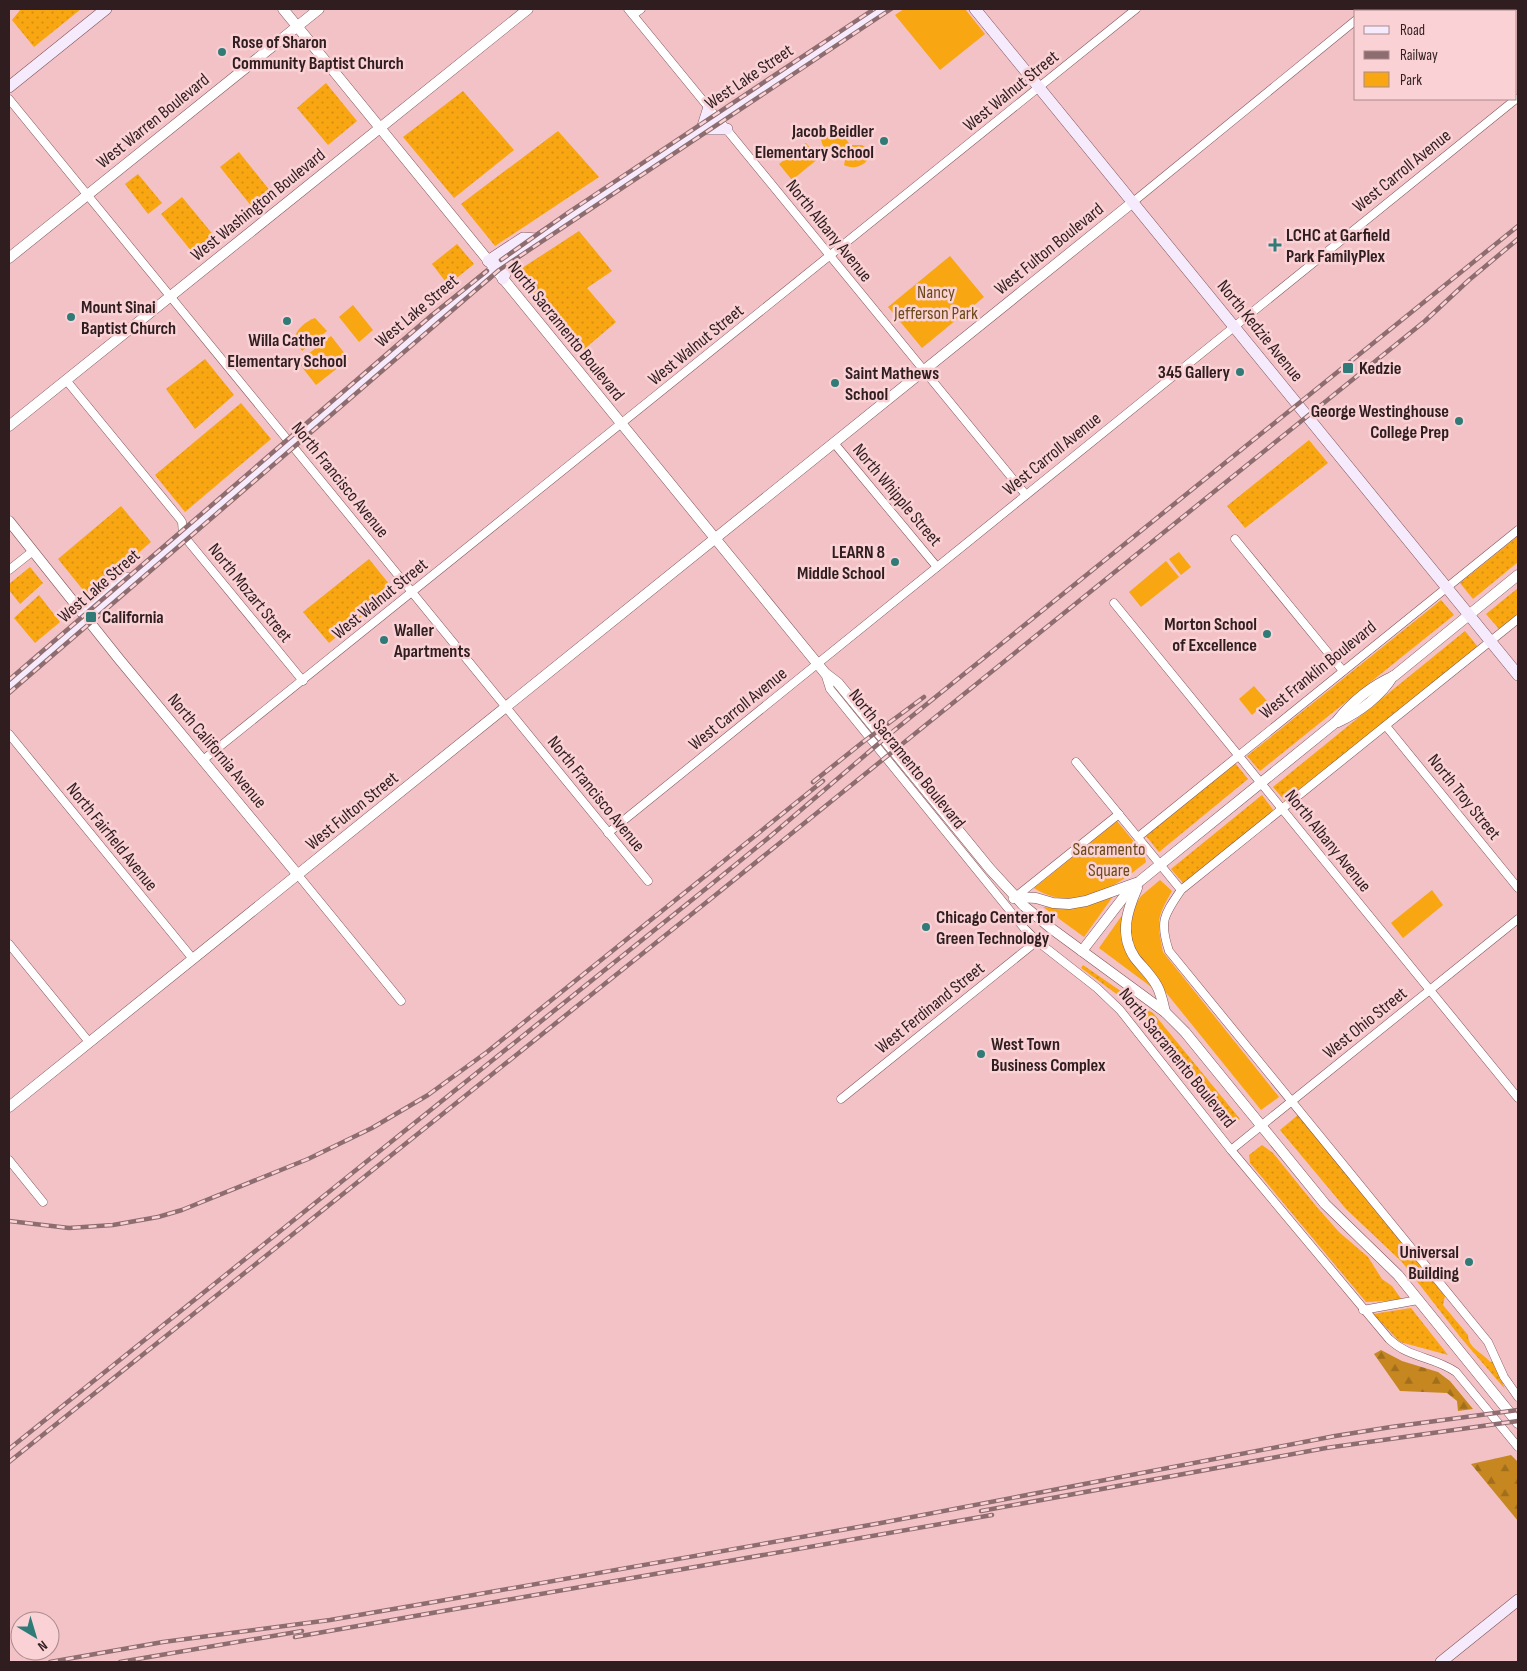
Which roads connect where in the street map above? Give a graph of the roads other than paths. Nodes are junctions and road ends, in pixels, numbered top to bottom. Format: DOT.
graph roads {
  1 [pos="106,9"];
  2 [pos="283,9"];
  3 [pos="318,9"];
  4 [pos="528,9"];
  5 [pos="641,9"];
  6 [pos="883,9"];
  7 [pos="975,9"];
  8 [pos="1136,9"];
  9 [pos="631,12"];
  10 [pos="1354,22"];
  11 [pos="297,26"];
  12 [pos="9,86"];
  13 [pos="1039,87"];
  14 [pos="9,99"];
  15 [pos="1514,100"];
  16 [pos="709,107"];
  17 [pos="718,118"];
  18 [pos="380,128"];
  19 [pos="702,129"];
  20 [pos="727,130"];
  21 [pos="87,194"];
  22 [pos="1133,202"];
  23 [pos="537,239"];
  24 [pos="830,256"];
  25 [pos="9,258"];
  26 [pos="494,268"];
  27 [pos="477,283"];
  28 [pos="170,296"];
  29 [pos="1234,326"];
  30 [pos="924,370"];
  31 [pos="66,380"];
  32 [pos="622,424"];
  33 [pos="9,426"];
  34 [pos="290,443"];
  35 [pos="834,443"];
  36 [pos="1026,495"];
  37 [pos="9,521"];
  38 [pos="182,522"];
  39 [pos="195,526"];
  40 [pos="1518,530"];
  41 [pos="183,536"];
  42 [pos="715,539"];
  43 [pos="1235,539"];
  44 [pos="33,551"];
  45 [pos="937,566"];
  46 [pos="9,570"];
  47 [pos="1518,575"];
  48 [pos="1447,587"];
  49 [pos="412,592"];
  50 [pos="1114,603"];
  51 [pos="1470,615"];
  52 [pos="84,617"];
  53 [pos="1518,619"];
  54 [pos="1491,641"];
  55 [pos="817,664"];
  56 [pos="1343,671"];
  57 [pos="825,673"];
  58 [pos="1518,675"];
  59 [pos="303,681"];
  60 [pos="9,686"];
  61 [pos="506,708"];
  62 [pos="1386,726"];
  63 [pos="9,734"];
  64 [pos="1239,755"];
  65 [pos="203,760"];
  66 [pos="1076,762"];
  67 [pos="1261,783"];
  68 [pos="1282,809"];
  69 [pos="1119,814"];
  70 [pos="608,833"];
  71 [pos="1138,837"];
  72 [pos="1160,864"];
  73 [pos="298,875"];
  74 [pos="1140,881"];
  75 [pos="648,882"];
  76 [pos="1518,888"];
  77 [pos="1181,890"];
  78 [pos="1015,897"];
  79 [pos="1006,905"];
  80 [pos="1518,919"];
  81 [pos="1037,941"];
  82 [pos="9,944"];
  83 [pos="1082,951"];
  84 [pos="193,960"];
  85 [pos="1430,990"];
  86 [pos="401,1001"];
  87 [pos="1165,1012"];
  88 [pos="90,1042"];
  89 [pos="1518,1098"];
  90 [pos="840,1099"];
  91 [pos="1292,1101"];
  92 [pos="9,1107"];
  93 [pos="1261,1126"];
  94 [pos="1231,1150"];
  95 [pos="9,1160"];
  96 [pos="42,1202"];
  97 [pos="1418,1300"];
  98 [pos="1363,1310"];
  99 [pos="1518,1397"];
  100 [pos="1518,1423"];
  101 [pos="1518,1447"];
  102 [pos="1518,1600"];
  103 [pos="1441,1662"];
  1 -- 12 [label="main road"];
  2 -- 11 [label="street, North Sacramento Boulevard"];
  3 -- 11 [label="street, West Warren Boulevard"];
  4 -- 18 [label="street, West Washington Boulevard"];
  5 -- 9 [label="street"];
  6 -- 17 [label="main road, West Lake Street"];
  7 -- 13 [label="main road, North Kedzie Avenue"];
  8 -- 13 [label="street, West Walnut Street"];
  9 -- 16 [label="street, North Albany Avenue"];
  10 -- 22 [label="street, West Fulton Boulevard"];
  11 -- 18 [label="street, North Sacramento Boulevard"];
  11 -- 21 [label="street, West Warren Boulevard"];
  13 -- 22 [label="main road, North Kedzie Avenue"];
  13 -- 24 [label="street, West Walnut Street"];
  14 -- 21 [label="street, North Francisco Avenue"];
  15 -- 29 [label="street, West Carroll Avenue"];
  16 -- 17 [label="street, North Albany Avenue"];
  16 -- 19 [label="main road"];
  17 -- 19 [label="main road, West Lake Street"];
  17 -- 20 [label="street, North Albany Avenue"];
  18 -- 26 [label="street, North Sacramento Boulevard"];
  18 -- 28 [label="street, West Washington Boulevard"];
  19 -- 20 [label="main road"];
  19 -- 23 [label="main road, West Lake Street"];
  20 -- 24 [label="street, North Albany Avenue"];
  21 -- 25 [label="street, West Warren Boulevard"];
  21 -- 28 [label="street, North Francisco Avenue"];
  22 -- 29 [label="main road, North Kedzie Avenue"];
  22 -- 30 [label="street, West Fulton Boulevard"];
  23 -- 26 [label="main road, West Lake Street"];
  23 -- 26 [label="main road"];
  24 -- 30 [label="street, North Albany Avenue"];
  24 -- 32 [label="street, West Walnut Street"];
  26 -- 27 [label="main road, West Lake Street"];
  26 -- 27 [label="main road"];
  26 -- 32 [label="street, North Sacramento Boulevard"];
  27 -- 34 [label="main road, West Lake Street"];
  28 -- 31 [label="street, West Washington Boulevard"];
  28 -- 34 [label="street, North Francisco Avenue"];
  29 -- 36 [label="street, West Carroll Avenue"];
  29 -- 48 [label="main road, North Kedzie Avenue"];
  30 -- 35 [label="street, West Fulton Boulevard"];
  30 -- 36 [label="street, North Albany Avenue"];
  31 -- 33 [label="street, West Washington Boulevard"];
  31 -- 38 [label="street"];
  32 -- 42 [label="street, North Sacramento Boulevard"];
  32 -- 49 [label="street, West Walnut Street"];
  34 -- 39 [label="main road, West Lake Street"];
  34 -- 49 [label="street, North Francisco Avenue"];
  35 -- 42 [label="street, West Fulton Boulevard"];
  35 -- 45 [label="street, North Whipple Street"];
  36 -- 45 [label="street, West Carroll Avenue"];
  37 -- 44 [label="street, North California Avenue"];
  38 -- 39 [label="street"];
  38 -- 41 [label="street"];
  39 -- 41 [label="main road, West Lake Street"];
  40 -- 48 [label="street, West Franklin Boulevard"];
  41 -- 52 [label="main road, West Lake Street"];
  41 -- 59 [label="street, North Mozart Street"];
  42 -- 55 [label="street, North Sacramento Boulevard"];
  42 -- 61 [label="street, West Fulton Street"];
  43 -- 56 [label="street"];
  44 -- 46 [label="street"];
  44 -- 52 [label="street, North California Avenue"];
  45 -- 55 [label="street, West Carroll Avenue"];
  47 -- 51 [label="street"];
  48 -- 51 [label="main road, North Kedzie Avenue"];
  48 -- 56 [label="street, West Franklin Boulevard"];
  49 -- 59 [label="street, West Walnut Street"];
  49 -- 61 [label="street, North Francisco Avenue"];
  50 -- 64 [label="street, North Albany Avenue"];
  51 -- 54 [label="main road, North Kedzie Avenue"];
  51 -- 67 [label="street"];
  52 -- 60 [label="main road, West Lake Street"];
  52 -- 65 [label="street, North California Avenue"];
  53 -- 54 [label="street"];
  54 -- 58 [label="main road, North Kedzie Avenue"];
  54 -- 62 [label="street"];
  55 -- 57 [label="street, North Sacramento Boulevard"];
  55 -- 70 [label="street, West Carroll Avenue"];
  56 -- 64 [label="street, West Franklin Boulevard"];
  57 -- 78 [label="street, North Sacramento Boulevard"];
  57 -- 79 [label="street, North Sacramento Boulevard"];
  59 -- 65 [label="street, West Walnut Street"];
  61 -- 70 [label="street, North Francisco Avenue"];
  61 -- 73 [label="street, West Fulton Street"];
  62 -- 68 [label="street"];
  62 -- 76 [label="street, North Troy Street"];
  63 -- 84 [label="street, North Fairfield Avenue"];
  64 -- 67 [label="street, North Albany Avenue"];
  64 -- 71 [label="street, West Franklin Boulevard"];
  65 -- 73 [label="street, North California Avenue"];
  66 -- 69 [label="street"];
  67 -- 68 [label="street, North Albany Avenue"];
  67 -- 72 [label="street"];
  68 -- 77 [label="street"];
  68 -- 85 [label="street, North Albany Avenue"];
  69 -- 71 [label="street"];
  69 -- 78 [label="street"];
  70 -- 75 [label="street, North Francisco Avenue"];
  71 -- 72 [label="street"];
  72 -- 74 [label="street"];
  72 -- 77 [label="street"];
  73 -- 84 [label="street, West Fulton Street"];
  73 -- 86 [label="street, North California Avenue"];
  74 -- 78 [label="street"];
  74 -- 83 [label="street"];
  74 -- 87 [label="street"];
  77 -- 91 [label="street"];
  78 -- 79 [label="street"];
  78 -- 83 [label="street, North Sacramento Boulevard"];
  79 -- 81 [label="street, North Sacramento Boulevard"];
  80 -- 85 [label="street, West Ohio Street"];
  81 -- 90 [label="street, West Ferdinand Street"];
  81 -- 94 [label="street, North Sacramento Boulevard"];
  82 -- 88 [label="street"];
  83 -- 87 [label="street, North Sacramento Boulevard"];
  84 -- 88 [label="street, West Fulton Street"];
  85 -- 89 [label="street, North Albany Avenue"];
  85 -- 91 [label="street, West Ohio Street"];
  87 -- 93 [label="street, North Sacramento Boulevard"];
  88 -- 92 [label="street, West Fulton Street"];
  91 -- 93 [label="street, West Ohio Street"];
  91 -- 99 [label="street"];
  93 -- 94 [label="street, West Ohio Street"];
  93 -- 97 [label="street, North Sacramento Boulevard"];
  94 -- 98 [label="street, North Sacramento Boulevard"];
  95 -- 96 [label="street"];
  97 -- 98 [label="street"];
  97 -- 100 [label="street, North Sacramento Boulevard"];
  98 -- 101 [label="street, North Sacramento Boulevard"];
  102 -- 103 [label="main road"];
}
